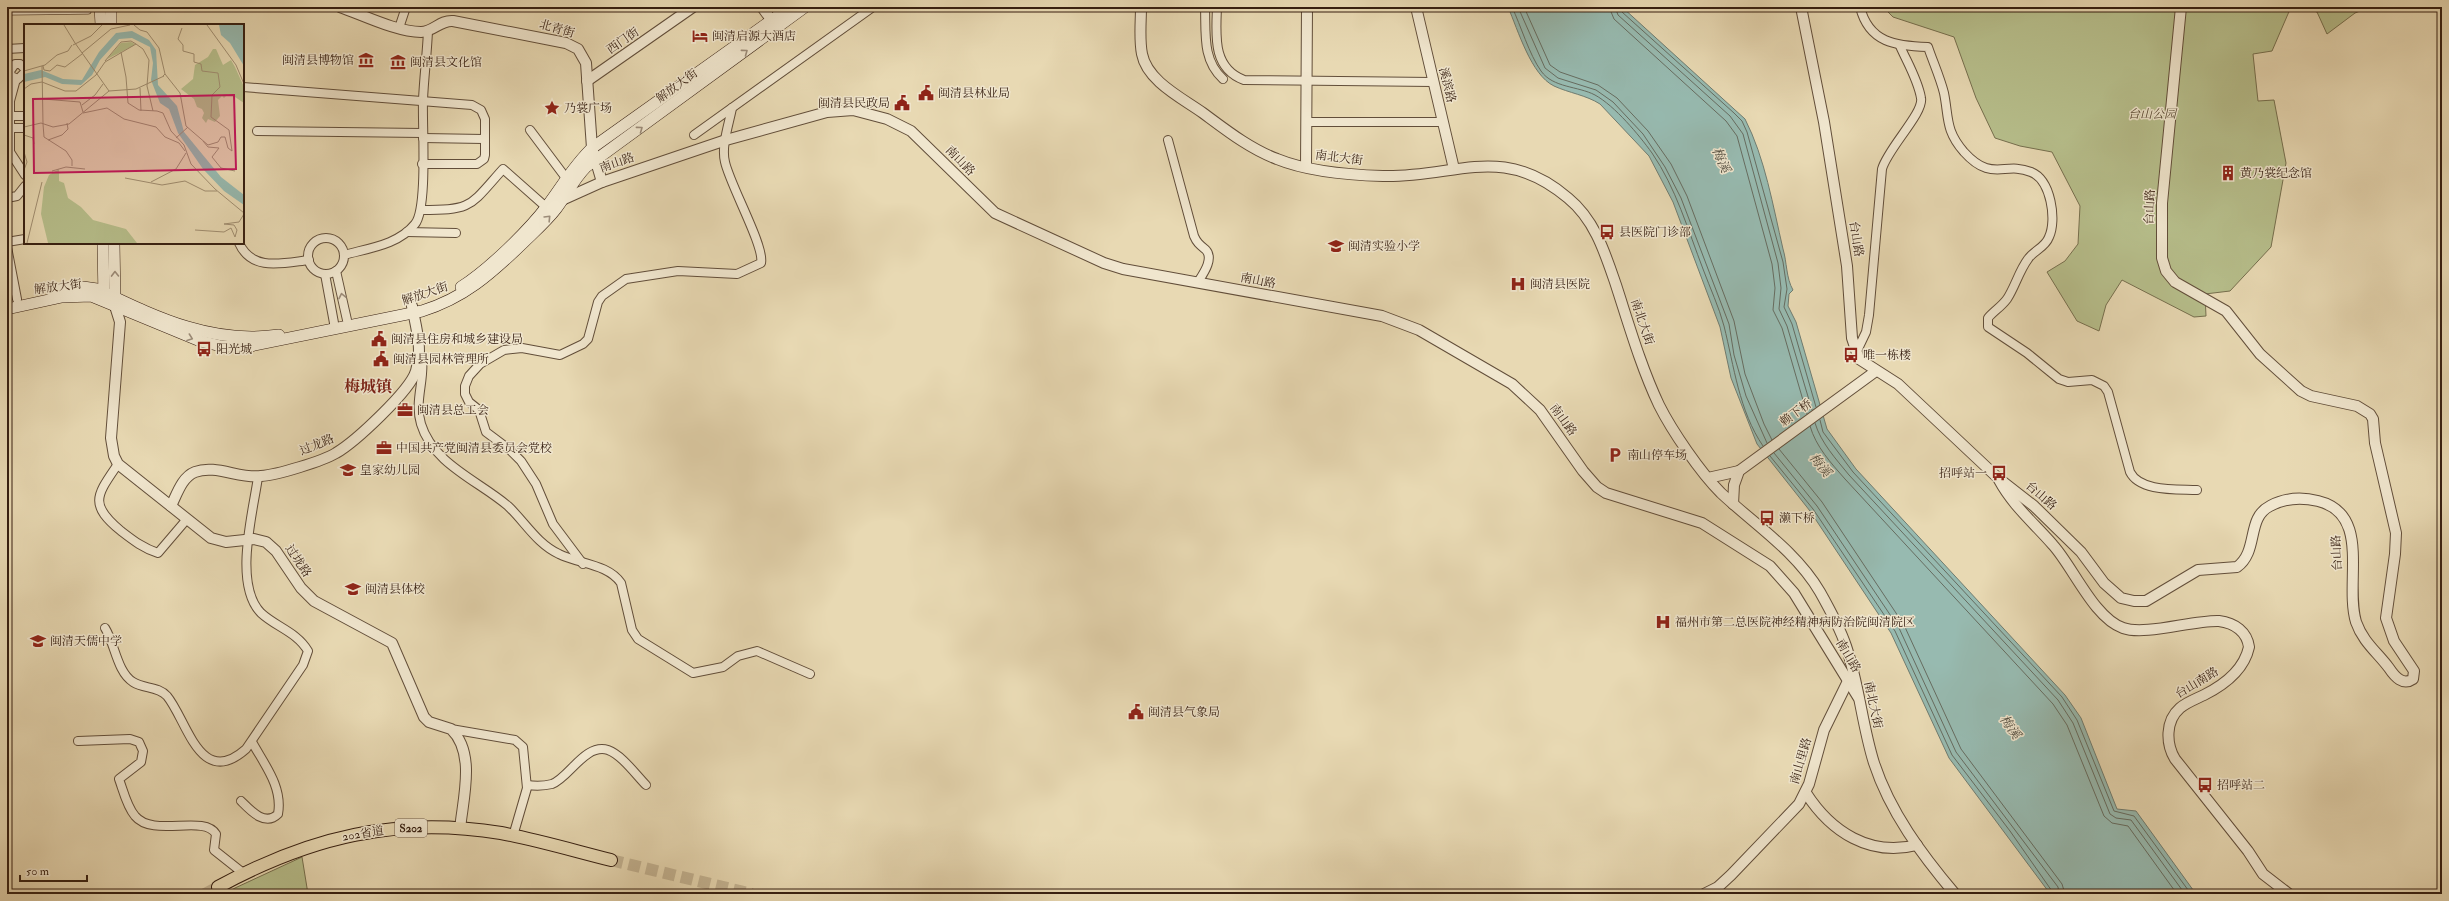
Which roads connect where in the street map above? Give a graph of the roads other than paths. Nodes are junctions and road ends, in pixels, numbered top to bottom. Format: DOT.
graph roads {
  1 [pos="100,7"];
  2 [pos="111,7"];
  3 [pos="340,7"];
  4 [pos="406,7"];
  5 [pos="693,7"];
  6 [pos="762,7"];
  7 [pos="790,7"];
  8 [pos="805,7"];
  9 [pos="873,7"];
  10 [pos="1141,7"];
  11 [pos="1205,7"];
  12 [pos="1217,7"];
  13 [pos="1307,7"];
  14 [pos="1416,7"];
  15 [pos="1801,7"];
  16 [pos="1860,7"];
  17 [pos="2181,7"];
  18 [pos="88,11"];
  19 [pos="7,12"];
  20 [pos="772,21"];
  21 [pos="101,24"];
  22 [pos="111,24"];
  23 [pos="399,28"];
  24 [pos="428,31"];
  25 [pos="1900,46"];
  26 [pos="24,48"];
  27 [pos="7,49"];
  28 [pos="8,70"];
  29 [pos="24,72"];
  30 [pos="24,74"];
  31 [pos="16,79"];
  32 [pos="1223,79"];
  33 [pos="588,81"];
  34 [pos="1307,81"];
  35 [pos="1433,82"];
  36 [pos="244,87"];
  37 [pos="8,101"];
  38 [pos="423,101"];
  39 [pos="732,108"];
  40 [pos="10,116"];
  41 [pos="24,116"];
  42 [pos="1306,122"];
  43 [pos="1443,122"];
  44 [pos="10,128"];
  45 [pos="24,128"];
  46 [pos="530,130"];
  47 [pos="257,132"];
  48 [pos="423,135"];
  49 [pos="694,135"];
  50 [pos="484,139"];
  51 [pos="726,140"];
  52 [pos="1168,140"];
  53 [pos="592,148"];
  54 [pos="10,159"];
  55 [pos="595,161"];
  56 [pos="422,164"];
  57 [pos="1306,167"];
  58 [pos="1454,169"];
  59 [pos="24,174"];
  60 [pos="566,178"];
  61 [pos="602,182"];
  62 [pos="24,187"];
  63 [pos="7,198"];
  64 [pos="562,200"];
  65 [pos="546,207"];
  66 [pos="421,210"];
  67 [pos="407,232"];
  68 [pos="456,233"];
  69 [pos="24,239"];
  70 [pos="7,242"];
  71 [pos="103,244"];
  72 [pos="114,244"];
  73 [pos="240,244"];
  74 [pos="7,247"];
  75 [pos="344,255"];
  76 [pos="8,258"];
  77 [pos="310,260"];
  78 [pos="336,271"];
  79 [pos="325,274"];
  80 [pos="1198,282"];
  81 [pos="104,297"];
  82 [pos="12,301"];
  83 [pos="116,301"];
  84 [pos="7,309"];
  85 [pos="412,309"];
  86 [pos="347,320"];
  87 [pos="334,323"];
  88 [pos="420,346"];
  89 [pos="1856,354"];
  90 [pos="1876,371"];
  91 [pos="118,464"];
  92 [pos="1742,468"];
  93 [pos="258,477"];
  94 [pos="1708,478"];
  95 [pos="1998,478"];
  96 [pos="2197,490"];
  97 [pos="1733,504"];
  98 [pos="171,506"];
  99 [pos="187,519"];
  100 [pos="249,540"];
  101 [pos="583,564"];
  102 [pos="105,628"];
  103 [pos="1853,671"];
  104 [pos="810,674"];
  105 [pos="1847,681"];
  106 [pos="1858,697"];
  107 [pos="450,729"];
  108 [pos="78,741"];
  109 [pos="252,742"];
  110 [pos="527,785"];
  111 [pos="646,785"];
  112 [pos="1806,793"];
  113 [pos="241,801"];
  114 [pos="460,829"];
  115 [pos="513,836"];
  116 [pos="1917,845"];
  117 [pos="611,860"];
  118 [pos="243,873"];
  119 [pos="218,886"];
  120 [pos="1704,894"];
  121 [pos="1955,894"];
  122 [pos="2289,894"];
  1 -- 21 [label="main road"];
  2 -- 22 [label="main road"];
  3 -- 23 [label="street"];
  4 -- 23 [label="street"];
  5 -- 33 [label="street, 西门街"];
  6 -- 20 [label="street"];
  7 -- 20 [label="main road, 解放大街"];
  55 -- 8 [label="main road, 解放大街, one-way"];
  9 -- 39 [label="street"];
  10 -- 57 [label="street, 南北大街"];
  11 -- 32 [label="street"];
  12 -- 34 [label="street"];
  13 -- 34 [label="street"];
  14 -- 35 [label="street, 溪滨路"];
  15 -- 89 [label="street, 台山路"];
  16 -- 25 [label="street"];
  17 -- 95 [label="street, 台山路"];
  18 -- 19 [label="street"];
  20 -- 53 [label="main road, 解放大街"];
  23 -- 24 [label="street"];
  24 -- 33 [label="street, 北青街"];
  24 -- 38 [label="street"];
  25 -- 89 [label="street"];
  25 -- 96 [label="street"];
  26 -- 27 [label="street"];
  28 -- 29 [label="street"];
  28 -- 31 [label="street"];
  30 -- 31 [label="street"];
  31 -- 37 [label="street"];
  33 -- 53 [label="street, 北青街"];
  34 -- 35 [label="street"];
  34 -- 42 [label="street"];
  35 -- 43 [label="street, 溪滨路"];
  36 -- 38 [label="street"];
  37 -- 40 [label="street"];
  38 -- 48 [label="street"];
  38 -- 50 [label="street"];
  39 -- 49 [label="street"];
  39 -- 51 [label="street"];
  40 -- 41 [label="street"];
  40 -- 44 [label="street"];
  42 -- 43 [label="street"];
  42 -- 57 [label="street"];
  43 -- 58 [label="street, 溪滨路"];
  44 -- 45 [label="street"];
  44 -- 54 [label="street"];
  46 -- 60 [label="street"];
  47 -- 48 [label="street"];
  48 -- 50 [label="street"];
  48 -- 56 [label="street"];
  50 -- 56 [label="street"];
  51 -- 61 [label="street, 南山路"];
  51 -- 80 [label="street, 南山路"];
  51 -- 101 [label="street"];
  52 -- 80 [label="street"];
  53 -- 55 [label="street, 北青街"];
  53 -- 60 [label="main road, 解放大街"];
  54 -- 59 [label="street"];
  55 -- 61 [label="street, 北青街"];
  55 -- 64 [label="main road, 解放大街"];
  56 -- 66 [label="street"];
  57 -- 58 [label="street, 南北大街"];
  58 -- 94 [label="street, 南北大街"];
  60 -- 65 [label="main road, 解放大街"];
  61 -- 64 [label="street, 南山路"];
  62 -- 63 [label="street"];
  85 -- 64 [label="main road, 解放大街, one-way"];
  65 -- 66 [label="street"];
  65 -- 85 [label="main road, 解放大街"];
  66 -- 67 [label="street"];
  67 -- 68 [label="street"];
  67 -- 75 [label="street"];
  69 -- 70 [label="street"];
  71 -- 81 [label="main road"];
  83 -- 72 [label="main road, one-way"];
  73 -- 77 [label="street"];
  74 -- 76 [label="street"];
  75 -- 77 [label="street"];
  75 -- 78 [label="street"];
  76 -- 82 [label="street"];
  77 -- 79 [label="street"];
  78 -- 79 [label="street"];
  86 -- 78 [label="street, one-way"];
  79 -- 87 [label="street"];
  80 -- 105 [label="street, 南山路"];
  81 -- 82 [label="main road, 解放大街"];
  81 -- 83 [label="main road, 解放大街"];
  81 -- 84 [label="main road, 解放大街"];
  83 -- 85 [label="main road, 解放大街, one-way"];
  83 -- 87 [label="main road, 解放大街"];
  83 -- 91 [label="street"];
  85 -- 86 [label="main road, 解放大街"];
  85 -- 88 [label="street, 过龙路"];
  86 -- 87 [label="main road, 解放大街"];
  88 -- 93 [label="street, 过龙路"];
  88 -- 101 [label="street"];
  89 -- 90 [label="street, 台山路"];
  90 -- 92 [label="street, 赖下桥"];
  90 -- 95 [label="street, 台山路"];
  91 -- 98 [label="street, 过垅路"];
  91 -- 99 [label="street"];
  92 -- 94 [label="street"];
  92 -- 97 [label="street"];
  93 -- 98 [label="street, 过龙路"];
  93 -- 100 [label="street"];
  94 -- 97 [label="street, 南北大街"];
  95 -- 122 [label="street, 台山南路"];
  97 -- 103 [label="street, 南北大街"];
  98 -- 99 [label="street, 过垅路"];
  99 -- 100 [label="street, 过垅路"];
  100 -- 107 [label="street, 过垅路"];
  100 -- 109 [label="street"];
  101 -- 104 [label="street"];
  102 -- 109 [label="street"];
  103 -- 105 [label="street, 南山里路"];
  103 -- 106 [label="street, 南北大街"];
  105 -- 106 [label="street, 南山路"];
  105 -- 112 [label="street, 南山里路"];
  106 -- 116 [label="street, 南北大街"];
  107 -- 110 [label="street"];
  107 -- 114 [label="street"];
  108 -- 118 [label="street"];
  109 -- 113 [label="street"];
  110 -- 111 [label="street"];
  110 -- 115 [label="street"];
  112 -- 116 [label="street"];
  112 -- 120 [label="street, 南山里路"];
  114 -- 115 [label="main road, 202省道 / S202"];
  114 -- 118 [label="main road, 202省道 / S202"];
  115 -- 117 [label="main road, 202省道 / S202"];
  116 -- 121 [label="street, 南北大街"];
  118 -- 119 [label="main road, 202省道 / S202"];
}
